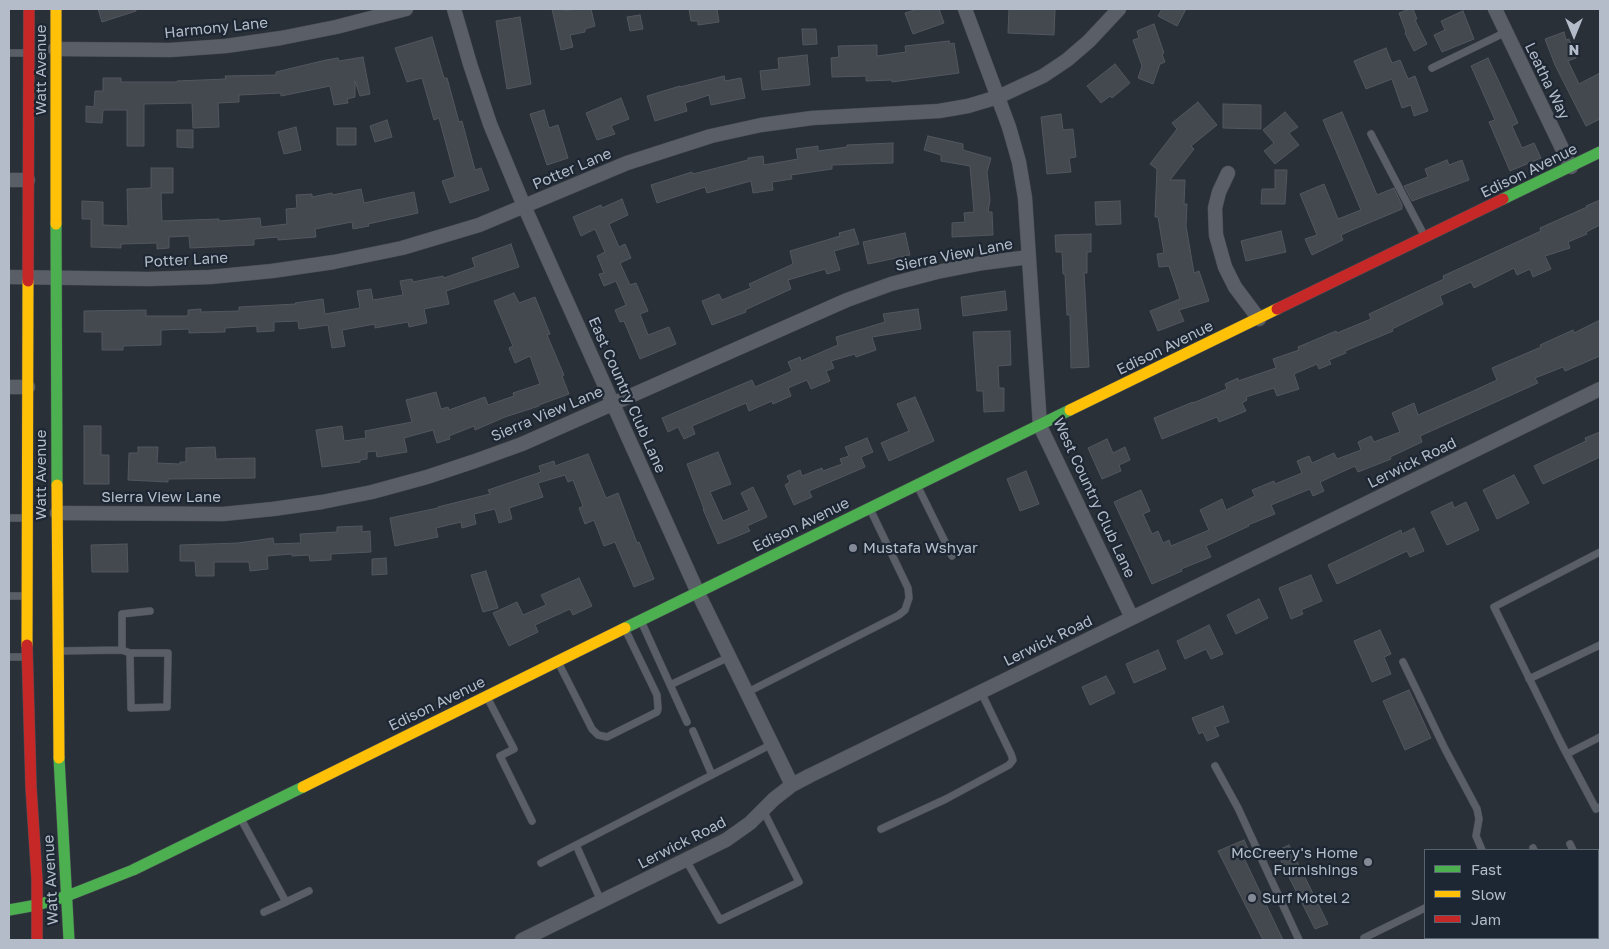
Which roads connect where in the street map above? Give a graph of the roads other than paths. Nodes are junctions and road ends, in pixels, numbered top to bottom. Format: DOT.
graph roads {
  1 [pos="29,9"];
  2 [pos="56,9"];
  3 [pos="406,9"];
  4 [pos="454,9"];
  5 [pos="965,9"];
  6 [pos="1119,9"];
  7 [pos="1495,9"];
  8 [pos="1506,32"];
  9 [pos="55,49"];
  10 [pos="9,53"];
  11 [pos="28,53"];
  12 [pos="1432,68"];
  13 [pos="998,97"];
  14 [pos="1371,134"];
  15 [pos="1600,152"];
  16 [pos="1571,167"];
  17 [pos="1228,173"];
  18 [pos="9,180"];
  19 [pos="28,180"];
  20 [pos="524,206"];
  21 [pos="1425,238"];
  22 [pos="1029,257"];
  23 [pos="9,277"];
  24 [pos="29,277"];
  25 [pos="56,278"];
  26 [pos="1259,319"];
  27 [pos="9,387"];
  28 [pos="28,387"];
  29 [pos="1600,389"];
  30 [pos="613,404"];
  31 [pos="1040,426"];
  32 [pos="917,485"];
  33 [pos="870,508"];
  34 [pos="56,513"];
  35 [pos="9,518"];
  36 [pos="27,518"];
  37 [pos="1600,552"];
  38 [pos="952,556"];
  39 [pos="698,593"];
  40 [pos="9,596"];
  41 [pos="27,596"];
  42 [pos="150,611"];
  43 [pos="1132,618"];
  44 [pos="640,621"];
  45 [pos="625,629"];
  46 [pos="1600,645"];
  47 [pos="122,650"];
  48 [pos="57,651"];
  49 [pos="130,653"];
  50 [pos="9,657"];
  51 [pos="28,657"];
  52 [pos="729,657"];
  53 [pos="558,662"];
  54 [pos="1403,662"];
  55 [pos="1529,678"];
  56 [pos="670,685"];
  57 [pos="746,692"];
  58 [pos="981,692"];
  59 [pos="487,696"];
  60 [pos="687,722"];
  61 [pos="693,732"];
  62 [pos="1600,737"];
  63 [pos="772,744"];
  64 [pos="1567,754"];
  65 [pos="1215,766"];
  66 [pos="712,775"];
  67 [pos="792,785"];
  68 [pos="1600,807"];
  69 [pos="762,810"];
  70 [pos="239,817"];
  71 [pos="532,821"];
  72 [pos="881,830"];
  73 [pos="576,845"];
  74 [pos="1482,849"];
  75 [pos="686,860"];
  76 [pos="541,863"];
  77 [pos="309,891"];
  78 [pos="67,896"];
  79 [pos="601,901"];
  80 [pos="286,902"];
  81 [pos="37,905"];
  82 [pos="1424,908"];
  83 [pos="9,910"];
  84 [pos="264,912"];
  85 [pos="38,940"];
  86 [pos="69,940"];
  87 [pos="522,940"];
  88 [pos="1299,940"];
  89 [pos="1365,940"];
  1 -- 11 [label="main road, Watt Avenue"];
  2 -- 9 [label="main road, Watt Avenue"];
  3 -- 9 [label="street, Harmony Lane"];
  4 -- 20 [label="street, East Country Club Lane"];
  5 -- 13 [label="street, West Country Club Lane"];
  6 -- 13 [label="street, Potter Lane"];
  7 -- 8 [label="street, Leatha Way"];
  8 -- 12 [label="lane"];
  8 -- 16 [label="street, Leatha Way"];
  9 -- 25 [label="main road, Watt Avenue"];
  10 -- 11 [label="lane"];
  11 -- 19 [label="main road, Watt Avenue"];
  13 -- 20 [label="street, Potter Lane"];
  13 -- 22 [label="street, West Country Club Lane"];
  14 -- 21 [label="lane"];
  15 -- 16 [label="main road, Edison Avenue"];
  16 -- 21 [label="main road, Edison Avenue"];
  17 -- 26 [label="street"];
  18 -- 19 [label="street"];
  19 -- 24 [label="main road, Watt Avenue"];
  20 -- 25 [label="street, Potter Lane"];
  20 -- 30 [label="street, East Country Club Lane"];
  21 -- 26 [label="main road, Edison Avenue"];
  22 -- 30 [label="street, Sierra View Lane"];
  22 -- 31 [label="street, West Country Club Lane"];
  23 -- 24 [label="street, Potter Lane"];
  24 -- 25 [label="street, Potter Lane"];
  24 -- 28 [label="main road, Watt Avenue"];
  25 -- 34 [label="main road, Watt Avenue"];
  26 -- 31 [label="main road, Edison Avenue"];
  27 -- 28 [label="street"];
  28 -- 36 [label="main road, Watt Avenue"];
  29 -- 43 [label="street, Lerwick Road"];
  30 -- 34 [label="street, Sierra View Lane"];
  30 -- 39 [label="street, East Country Club Lane"];
  31 -- 32 [label="main road, Edison Avenue"];
  31 -- 43 [label="street, West Country Club Lane"];
  32 -- 33 [label="main road, Edison Avenue"];
  32 -- 38 [label="lane"];
  33 -- 39 [label="main road, Edison Avenue"];
  33 -- 57 [label="lane"];
  34 -- 48 [label="main road, Watt Avenue"];
  35 -- 36 [label="lane"];
  36 -- 41 [label="main road, Watt Avenue"];
  37 -- 55 [label="lane"];
  39 -- 44 [label="main road, Edison Avenue"];
  39 -- 52 [label="street, East Country Club Lane"];
  40 -- 41 [label="lane"];
  41 -- 51 [label="main road, Watt Avenue"];
  42 -- 47 [label="lane"];
  43 -- 58 [label="street, Lerwick Road"];
  44 -- 45 [label="main road, Edison Avenue"];
  44 -- 56 [label="lane"];
  45 -- 53 [label="main road, Edison Avenue"];
  45 -- 53 [label="lane"];
  46 -- 55 [label="lane"];
  47 -- 48 [label="lane"];
  47 -- 49 [label="lane"];
  48 -- 78 [label="main road, Watt Avenue"];
  49 -- 49 [label="lane"];
  50 -- 51 [label="lane"];
  51 -- 81 [label="main road, Watt Avenue"];
  52 -- 56 [label="lane"];
  52 -- 57 [label="street, East Country Club Lane"];
  53 -- 59 [label="main road, Edison Avenue"];
  54 -- 74 [label="lane"];
  55 -- 64 [label="lane"];
  56 -- 60 [label="lane"];
  57 -- 63 [label="street, East Country Club Lane"];
  58 -- 67 [label="street, Lerwick Road"];
  58 -- 72 [label="lane"];
  59 -- 70 [label="main road, Edison Avenue"];
  59 -- 71 [label="lane"];
  61 -- 66 [label="lane"];
  62 -- 64 [label="lane"];
  63 -- 66 [label="lane"];
  63 -- 67 [label="street, East Country Club Lane"];
  64 -- 68 [label="lane"];
  65 -- 88 [label="lane"];
  66 -- 73 [label="lane"];
  67 -- 69 [label="street, Lerwick Road"];
  69 -- 75 [label="street, Lerwick Road"];
  69 -- 75 [label="lane"];
  70 -- 78 [label="main road, Edison Avenue"];
  70 -- 80 [label="lane"];
  73 -- 76 [label="lane"];
  73 -- 79 [label="lane"];
  75 -- 79 [label="street, Lerwick Road"];
  77 -- 80 [label="lane"];
  78 -- 81 [label="main road, Edison Avenue"];
  78 -- 86 [label="main road, Watt Avenue"];
  79 -- 87 [label="street, Lerwick Road"];
  80 -- 84 [label="lane"];
  81 -- 83 [label="main road, Edison Avenue"];
  81 -- 85 [label="main road, Watt Avenue"];
  82 -- 89 [label="lane"];
}
